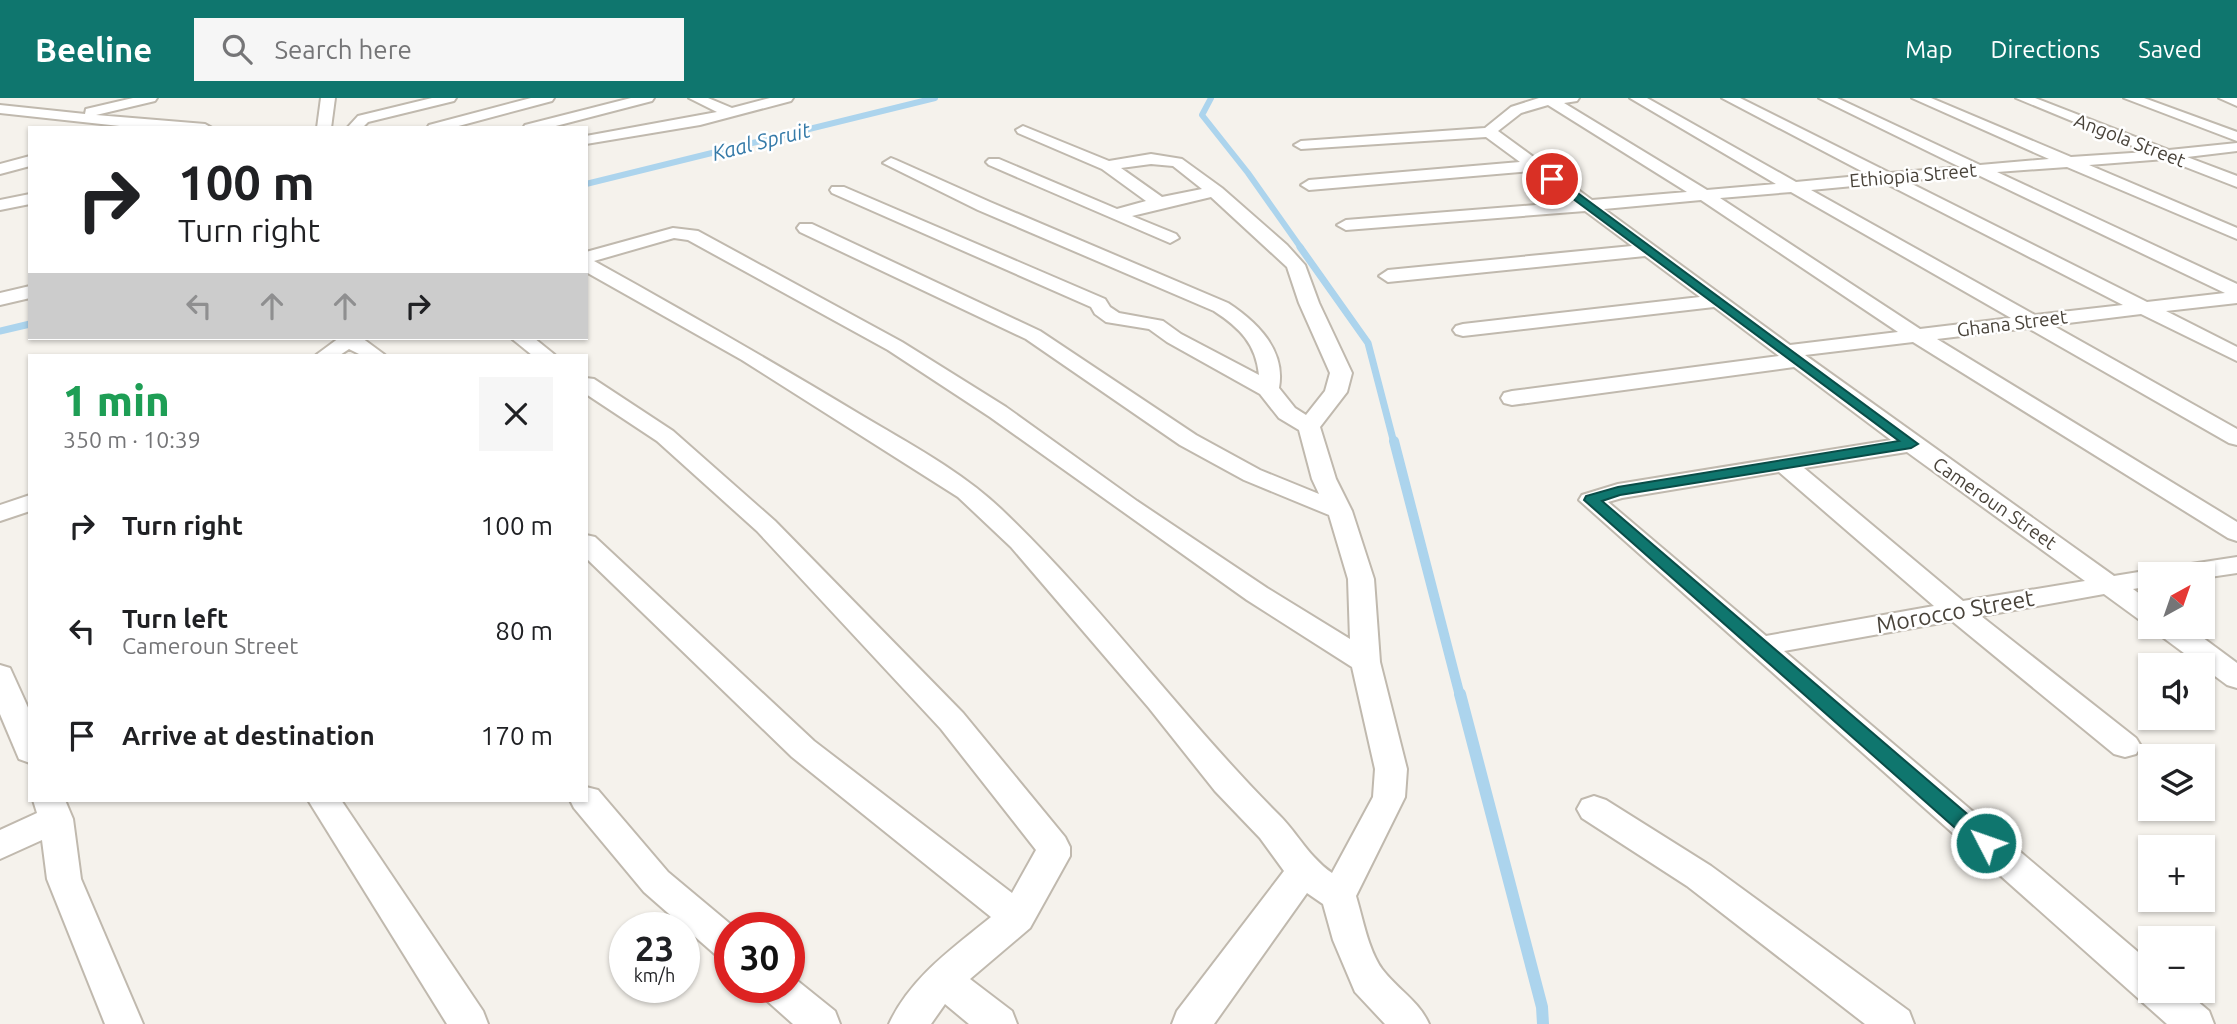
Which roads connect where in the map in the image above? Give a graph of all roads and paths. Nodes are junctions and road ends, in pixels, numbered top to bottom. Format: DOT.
graph roads {
  1 [pos="150,98"];
  2 [pos="328,98"];
  3 [pos="449,98"];
  4 [pos="547,98"];
  5 [pos="553,98"];
  6 [pos="647,98"];
  7 [pos="696,98"];
  8 [pos="786,98"];
  9 [pos="1572,98"];
  10 [pos="1637,98"];
  11 [pos="1729,98"];
  12 [pos="1826,98"];
  13 [pos="1919,98"];
  14 [pos="2023,98"];
  15 [pos="2131,98"];
  16 [pos="2225,98"];
  17 [pos="1547,99"];
  18 [pos="423,101"];
  19 [pos="2237,102"];
  20 [pos="3,110"];
  21 [pos="586,113"];
  22 [pos="732,113"];
  23 [pos="1509,114"];
  24 [pos="72,116"];
  25 [pos="464,120"];
  26 [pos="124,126"];
  27 [pos="324,126"];
  28 [pos="356,126"];
  29 [pos="442,126"];
  30 [pos="475,126"];
  31 [pos="537,126"];
  32 [pos="1023,130"];
  33 [pos="1489,132"];
  34 [pos="628,134"];
  35 [pos="2237,137"];
  36 [pos="588,140"];
  37 [pos="1301,145"];
  38 [pos="2237,147"];
  39 [pos="9,153"];
  40 [pos="2170,156"];
  41 [pos="28,161"];
  42 [pos="2067,161"];
  43 [pos="994,162"];
  44 [pos="891,163"];
  45 [pos="1107,166"];
  46 [pos="1534,166"];
  47 [pos="0,169"];
  48 [pos="1980,169"];
  49 [pos="1888,179"];
  50 [pos="2237,182"];
  51 [pos="1309,185"];
  52 [pos="1796,186"];
  53 [pos="838,190"];
  54 [pos="1216,191"];
  55 [pos="1704,195"];
  56 [pos="28,199"];
  57 [pos="1160,203"];
  58 [pos="0,205"];
  59 [pos="1589,206"];
  60 [pos="1116,215"];
  61 [pos="1346,225"];
  62 [pos="806,228"];
  63 [pos="2237,234"];
  64 [pos="1170,238"];
  65 [pos="1647,250"];
  66 [pos="588,257"];
  67 [pos="588,265"];
  68 [pos="1388,276"];
  69 [pos="2237,291"];
  70 [pos="28,292"];
  71 [pos="2237,297"];
  72 [pos="0,299"];
  73 [pos="1718,301"];
  74 [pos="2146,309"];
  75 [pos="2030,320"];
  76 [pos="1463,330"];
  77 [pos="1916,335"];
  78 [pos="348,340"];
  79 [pos="352,340"];
  80 [pos="524,340"];
  81 [pos="328,354"];
  82 [pos="373,354"];
  83 [pos="544,354"];
  84 [pos="2237,355"];
  85 [pos="1794,356"];
  86 [pos="588,385"];
  87 [pos="1268,389"];
  88 [pos="1512,398"];
  89 [pos="1309,427"];
  90 [pos="2237,438"];
  91 [pos="1911,444"];
  92 [pos="1784,464"];
  93 [pos="28,503"];
  94 [pos="1340,511"];
  95 [pos="0,514"];
  96 [pos="2237,533"];
  97 [pos="588,544"];
  98 [pos="2237,565"];
  99 [pos="2216,568"];
  100 [pos="2138,580"];
  101 [pos="2109,584"];
  102 [pos="2138,605"];
  103 [pos="1959,612"];
  104 [pos="2184,639"];
  105 [pos="1761,647"];
  106 [pos="1365,662"];
  107 [pos="0,675"];
  108 [pos="2237,678"];
  109 [pos="28,746"];
  110 [pos="2125,746"];
  111 [pos="588,801"];
  112 [pos="325,802"];
  113 [pos="52,809"];
  114 [pos="1594,809"];
  115 [pos="0,845"];
  116 [pos="1304,872"];
  117 [pos="1338,896"];
  118 [pos="1017,917"];
  119 [pos="714,931"];
  120 [pos="2138,975"];
  121 [pos="942,979"];
  122 [pos="797,1003"];
  123 [pos="2171,1003"];
  124 [pos="124,1024"];
  125 [pos="469,1024"];
  126 [pos="821,1024"];
  127 [pos="908,1024"];
  128 [pos="998,1024"];
  129 [pos="1191,1024"];
  130 [pos="1409,1024"];
  131 [pos="1895,1024"];
  132 [pos="2195,1024"];
  1 -- 24 [label="street"];
  2 -- 27 [label="street"];
  3 -- 18 [label="street"];
  4 -- 25 [label="street"];
  5 -- 21 [label="street"];
  6 -- 21 [label="street"];
  7 -- 22 [label="street"];
  8 -- 22 [label="street"];
  9 -- 17 [label="street"];
  10 -- 52 [label="street"];
  11 -- 49 [label="street"];
  12 -- 48 [label="street"];
  13 -- 42 [label="street"];
  14 -- 40 [label="street, Angola Street"];
  15 -- 35 [label="street"];
  16 -- 19 [label="street"];
  17 -- 23 [label="street"];
  17 -- 55 [label="street"];
  18 -- 28 [label="street"];
  20 -- 24 [label="street"];
  21 -- 31 [label="street"];
  21 -- 34 [label="street"];
  22 -- 34 [label="street"];
  23 -- 33 [label="street"];
  24 -- 26 [label="street"];
  25 -- 29 [label="street"];
  25 -- 30 [label="street"];
  32 -- 45 [label="street"];
  33 -- 37 [label="street"];
  33 -- 46 [label="street, Cameroun Street"];
  34 -- 36 [label="street"];
  38 -- 40 [label="street, Ethiopia Street"];
  39 -- 41 [label="street"];
  40 -- 42 [label="street, Ethiopia Street"];
  40 -- 50 [label="street, Angola Street"];
  41 -- 47 [label="street"];
  42 -- 48 [label="street, Ethiopia Street"];
  42 -- 63 [label="street"];
  43 -- 60 [label="street"];
  44 -- 87 [label="street"];
  45 -- 54 [label="street"];
  45 -- 57 [label="street"];
  46 -- 51 [label="street"];
  46 -- 59 [label="street, Cameroun Street"];
  48 -- 49 [label="street, Ethiopia Street"];
  48 -- 69 [label="street"];
  49 -- 52 [label="street, Ethiopia Street"];
  49 -- 74 [label="street"];
  52 -- 55 [label="street, Ethiopia Street"];
  52 -- 75 [label="street"];
  53 -- 87 [label="street"];
  54 -- 57 [label="street"];
  54 -- 89 [label="street"];
  55 -- 59 [label="street, Ethiopia Street"];
  55 -- 77 [label="street"];
  56 -- 58 [label="street"];
  57 -- 60 [label="street"];
  59 -- 61 [label="street, Ethiopia Street"];
  59 -- 65 [label="street, Cameroun Street"];
  60 -- 64 [label="street"];
  62 -- 94 [label="street"];
  65 -- 68 [label="street"];
  65 -- 73 [label="street, Cameroun Street"];
  66 -- 106 [label="street"];
  67 -- 116 [label="street"];
  70 -- 72 [label="street"];
  71 -- 74 [label="street, Ghana Street"];
  73 -- 76 [label="street"];
  73 -- 85 [label="street, Cameroun Street"];
  74 -- 75 [label="street, Ghana Street"];
  74 -- 84 [label="street"];
  75 -- 77 [label="street, Ghana Street"];
  75 -- 90 [label="street"];
  77 -- 85 [label="street, Ghana Street"];
  77 -- 96 [label="street"];
  78 -- 81 [label="street"];
  79 -- 82 [label="street"];
  80 -- 83 [label="street"];
  85 -- 88 [label="street, Ghana Street"];
  85 -- 91 [label="street, Cameroun Street"];
  86 -- 118 [label="street"];
  87 -- 89 [label="street"];
  89 -- 94 [label="street"];
  91 -- 92 [label="street"];
  91 -- 101 [label="street, Cameroun Street"];
  92 -- 103 [label="street"];
  92 -- 105 [label="street"];
  93 -- 95 [label="street"];
  94 -- 106 [label="street"];
  97 -- 118 [label="street"];
  98 -- 99 [label="street"];
  100 -- 101 [label="street, Morocco Street"];
  101 -- 102 [label="street, Cameroun Street"];
  101 -- 103 [label="street, Morocco Street"];
  103 -- 105 [label="street, Morocco Street"];
  103 -- 110 [label="street"];
  104 -- 108 [label="street"];
  105 -- 120 [label="street"];
  106 -- 117 [label="street"];
  107 -- 109 [label="street"];
  111 -- 119 [label="street"];
  112 -- 125 [label="street"];
  113 -- 115 [label="street"];
  113 -- 124 [label="street"];
  114 -- 131 [label="street"];
  116 -- 117 [label="street"];
  116 -- 129 [label="street"];
  117 -- 130 [label="street"];
  118 -- 121 [label="street"];
  121 -- 127 [label="street"];
  121 -- 128 [label="street"];
  122 -- 126 [label="street"];
  123 -- 132 [label="street"];
}
